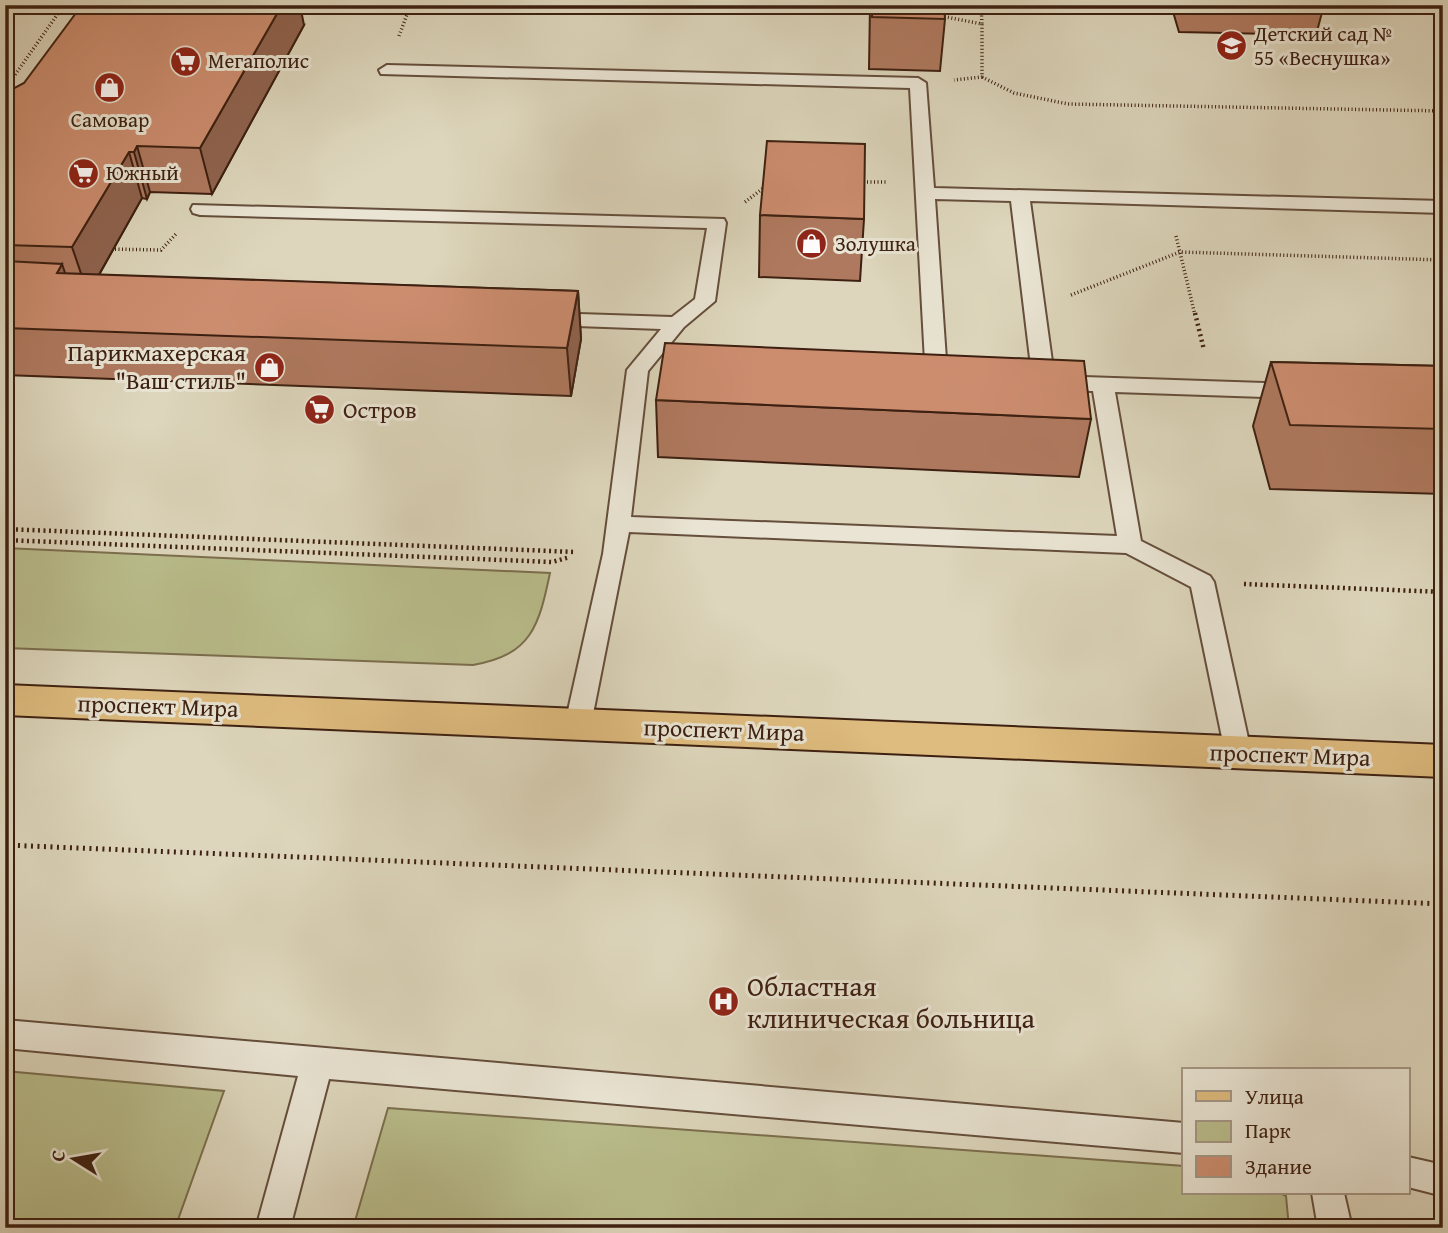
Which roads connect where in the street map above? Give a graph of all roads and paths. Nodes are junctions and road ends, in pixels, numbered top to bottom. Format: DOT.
graph roads {
  1 [pos="64,5"];
  2 [pos="981,5"];
  3 [pos="941,16"];
  4 [pos="982,24"];
  5 [pos="387,70"];
  6 [pos="982,78"];
  7 [pos="918,83"];
  8 [pos="5,89"];
  9 [pos="1443,111"];
  10 [pos="775,179"];
  11 [pos="857,181"];
  12 [pos="925,188"];
  13 [pos="1020,196"];
  14 [pos="1167,200"];
  15 [pos="1443,207"];
  16 [pos="200,209"];
  17 [pos="717,223"];
  18 [pos="96,248"];
  19 [pos="1180,252"];
  20 [pos="1443,260"];
  21 [pos="1035,310"];
  22 [pos="526,318"];
  23 [pos="677,323"];
  24 [pos="638,370"];
  25 [pos="665,371"];
  26 [pos="910,379"];
  27 [pos="937,380"];
  28 [pos="964,380"];
  29 [pos="1103,385"];
  30 [pos="1214,388"];
  31 [pos="1321,391"];
  32 [pos="620,524"];
  33 [pos="5,540"];
  34 [pos="1130,545"];
  35 [pos="586,552"];
  36 [pos="1202,582"];
  37 [pos="1443,592"];
  38 [pos="5,700"];
  39 [pos="578,724"];
  40 [pos="1238,752"];
  41 [pos="1443,761"];
  42 [pos="5,845"];
  43 [pos="1443,904"];
  44 [pos="5,1034"];
  45 [pos="317,1064"];
  46 [pos="1182,1138"];
  47 [pos="1410,1173"];
  48 [pos="1443,1181"];
  49 [pos="1328,1194"];
  50 [pos="273,1228"];
  51 [pos="1335,1228"];
  1 -- 8 [label="path"];
  2 -- 4 [label="path"];
  3 -- 4 [label="path"];
  4 -- 6 [label="path"];
  5 -- 7 [label="lane"];
  6 -- 7 [label="path"];
  6 -- 9 [label="path"];
  7 -- 12 [label="lane"];
  10 -- 17 [label="path"];
  11 -- 12 [label="path"];
  12 -- 13 [label="lane"];
  12 -- 27 [label="lane"];
  13 -- 14 [label="lane"];
  13 -- 21 [label="lane"];
  14 -- 15 [label="lane"];
  14 -- 19 [label="path"];
  16 -- 17 [label="lane"];
  16 -- 18 [label="path"];
  17 -- 23 [label="lane"];
  19 -- 20 [label="path"];
  19 -- 21 [label="path"];
  19 -- 30 [label="path"];
  21 -- 29 [label="lane"];
  22 -- 23 [label="lane"];
  23 -- 24 [label="lane"];
  24 -- 25 [label="lane"];
  24 -- 32 [label="lane"];
  26 -- 27 [label="lane"];
  27 -- 28 [label="lane"];
  29 -- 30 [label="lane"];
  29 -- 34 [label="lane"];
  30 -- 31 [label="lane"];
  32 -- 34 [label="lane"];
  32 -- 39 [label="lane"];
  33 -- 35 [label="path"];
  34 -- 36 [label="lane"];
  36 -- 37 [label="path"];
  36 -- 40 [label="lane"];
  38 -- 39 [label="main road, проспект Мира"];
  39 -- 40 [label="main road, проспект Мира"];
  40 -- 41 [label="main road, проспект Мира"];
  42 -- 43 [label="path"];
  44 -- 45 [label="lane"];
  45 -- 46 [label="lane"];
  45 -- 50 [label="lane"];
  47 -- 48 [label="lane"];
  49 -- 51 [label="lane"];
}
